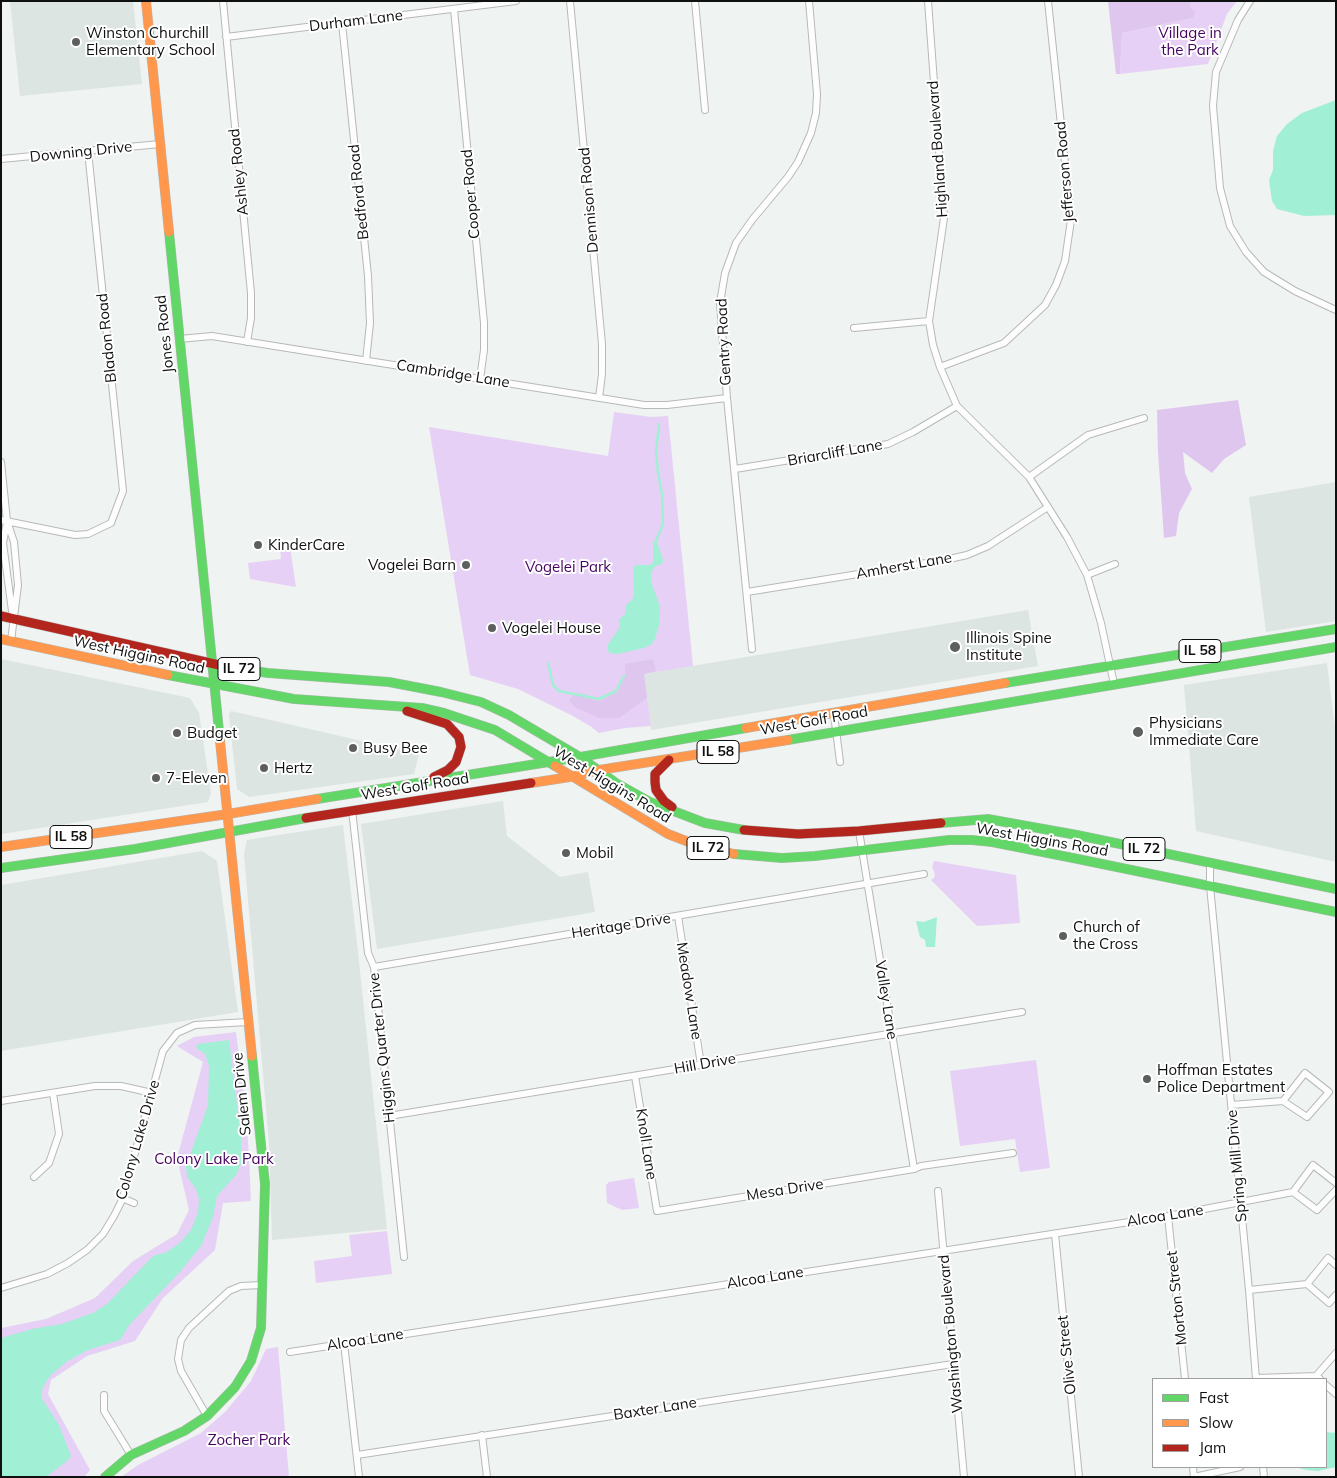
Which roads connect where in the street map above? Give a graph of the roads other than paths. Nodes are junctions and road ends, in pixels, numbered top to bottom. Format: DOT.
graph roads {
  1 [pos="146,1"];
  2 [pos="223,1"];
  3 [pos="516,1"];
  4 [pos="570,1"];
  5 [pos="696,1"];
  6 [pos="809,1"];
  7 [pos="928,1"];
  8 [pos="1048,1"];
  9 [pos="1250,1"];
  10 [pos="454,9"];
  11 [pos="342,23"];
  12 [pos="226,37"];
  13 [pos="705,110"];
  14 [pos="160,144"];
  15 [pos="88,151"];
  16 [pos="1,160"];
  17 [pos="1336,310"];
  18 [pos="929,321"];
  19 [pos="854,328"];
  20 [pos="179,339"];
  21 [pos="247,342"];
  22 [pos="366,361"];
  23 [pos="940,367"];
  24 [pos="480,378"];
  25 [pos="599,398"];
  26 [pos="727,398"];
  27 [pos="956,406"];
  28 [pos="1144,418"];
  29 [pos="1,462"];
  30 [pos="735,469"];
  31 [pos="1028,477"];
  32 [pos="1048,507"];
  33 [pos="4,520"];
  34 [pos="1115,564"];
  35 [pos="1087,575"];
  36 [pos="747,592"];
  37 [pos="1,616"];
  38 [pos="13,619"];
  39 [pos="1336,629"];
  40 [pos="6,640"];
  41 [pos="1336,647"];
  42 [pos="752,649"];
  43 [pos="211,664"];
  44 [pos="1110,666"];
  45 [pos="1114,684"];
  46 [pos="213,685"];
  47 [pos="394,706"];
  48 [pos="834,714"];
  49 [pos="836,732"];
  50 [pos="580,757"];
  51 [pos="669,760"];
  52 [pos="546,762"];
  53 [pos="840,762"];
  54 [pos="599,770"];
  55 [pos="570,777"];
  56 [pos="427,781"];
  57 [pos="352,810"];
  58 [pos="228,814"];
  59 [pos="685,816"];
  60 [pos="859,831"];
  61 [pos="230,832"];
  62 [pos="1,847"];
  63 [pos="862,850"];
  64 [pos="1210,863"];
  65 [pos="1,868"];
  66 [pos="924,874"];
  67 [pos="868,883"];
  68 [pos="1210,886"];
  69 [pos="1336,889"];
  70 [pos="1336,912"];
  71 [pos="678,916"];
  72 [pos="374,967"];
  73 [pos="1022,1012"];
  74 [pos="248,1022"];
  75 [pos="891,1033"];
  76 [pos="700,1065"];
  77 [pos="635,1076"];
  78 [pos="53,1093"];
  79 [pos="152,1093"];
  80 [pos="1,1101"];
  81 [pos="1283,1101"];
  82 [pos="1231,1105"];
  83 [pos="389,1116"];
  84 [pos="1013,1153"];
  85 [pos="914,1169"];
  86 [pos="34,1177"];
  87 [pos="1336,1182"];
  88 [pos="1336,1190"];
  89 [pos="938,1191"];
  90 [pos="1293,1192"];
  91 [pos="122,1198"];
  92 [pos="134,1203"];
  93 [pos="1240,1203"];
  94 [pos="657,1211"];
  95 [pos="1168,1216"];
  96 [pos="1055,1234"];
  97 [pos="944,1251"];
  98 [pos="404,1258"];
  99 [pos="1336,1265"];
  100 [pos="1306,1284"];
  101 [pos="262,1286"];
  102 [pos="1,1288"];
  103 [pos="1249,1290"];
  104 [pos="1336,1295"];
  105 [pos="344,1343"];
  106 [pos="290,1352"];
  107 [pos="1336,1353"];
  108 [pos="953,1364"];
  109 [pos="1184,1378"];
  110 [pos="1256,1378"];
  111 [pos="1318,1378"];
  112 [pos="104,1395"];
  113 [pos="207,1416"];
  114 [pos="482,1435"];
  115 [pos="357,1454"];
  116 [pos="131,1455"];
  117 [pos="1235,1468"];
  118 [pos="106,1477"];
  119 [pos="359,1477"];
  120 [pos="487,1477"];
  121 [pos="964,1477"];
  122 [pos="1079,1477"];
  123 [pos="1194,1477"];
  1 -- 14 [label="main road, Jones Road"];
  2 -- 12 [label="street, Ashley Road"];
  3 -- 10 [label="street, Durham Lane"];
  4 -- 25 [label="street, Dennison Road"];
  5 -- 13 [label="street"];
  6 -- 26 [label="street, Gentry Road"];
  7 -- 18 [label="street, Highland Boulevard"];
  8 -- 23 [label="street, Jefferson Road"];
  9 -- 17 [label="street"];
  10 -- 11 [label="street, Durham Lane"];
  10 -- 24 [label="street, Cooper Road"];
  11 -- 12 [label="street, Durham Lane"];
  11 -- 22 [label="street, Bedford Road"];
  12 -- 21 [label="street, Ashley Road"];
  14 -- 15 [label="street, Downing Drive"];
  14 -- 20 [label="main road, Jones Road"];
  15 -- 16 [label="street, Downing Drive"];
  15 -- 33 [label="street, Bladon Road"];
  18 -- 19 [label="street"];
  18 -- 23 [label="street, Highland Boulevard"];
  20 -- 21 [label="street, Cambridge Lane"];
  20 -- 43 [label="main road, Jones Road"];
  21 -- 22 [label="street, Cambridge Lane"];
  22 -- 24 [label="street, Cambridge Lane"];
  23 -- 27 [label="street, Highland Boulevard"];
  24 -- 25 [label="street, Cambridge Lane"];
  25 -- 26 [label="street, Cambridge Lane"];
  26 -- 30 [label="street, Gentry Road"];
  27 -- 30 [label="street, Briarcliff Lane"];
  27 -- 31 [label="street, Highland Boulevard"];
  28 -- 31 [label="street"];
  29 -- 33 [label="street"];
  30 -- 36 [label="street, Gentry Road"];
  31 -- 32 [label="street, Highland Boulevard"];
  32 -- 35 [label="street, Highland Boulevard"];
  32 -- 36 [label="street, Amherst Lane"];
  33 -- 38 [label="street"];
  33 -- 38 [label="street"];
  34 -- 35 [label="street"];
  35 -- 44 [label="street, Highland Boulevard"];
  36 -- 42 [label="street, Gentry Road"];
  37 -- 38 [label="main road, West Higgins Road / IL 72"];
  38 -- 40 [label="street"];
  38 -- 43 [label="main road, West Higgins Road / IL 72"];
  39 -- 44 [label="main road, West Golf Road / IL 58"];
  40 -- 46 [label="main road, West Higgins Road / IL 72"];
  41 -- 45 [label="main road, West Golf Road / IL 58"];
  43 -- 46 [label="main road, Salem Drive"];
  43 -- 50 [label="main road, West Higgins Road / IL 72"];
  44 -- 45 [label="street, Highland Boulevard"];
  44 -- 48 [label="main road, West Golf Road / IL 58"];
  45 -- 49 [label="main road, West Golf Road / IL 58"];
  46 -- 47 [label="main road, West Higgins Road / IL 72"];
  46 -- 58 [label="main road, Salem Drive"];
  47 -- 52 [label="main road, West Higgins Road / IL 72"];
  47 -- 56 [label="main road"];
  48 -- 49 [label="street"];
  48 -- 50 [label="main road, West Golf Road / IL 58"];
  49 -- 51 [label="main road, West Golf Road / IL 58"];
  49 -- 53 [label="street"];
  50 -- 52 [label="main road, West Golf Road / IL 58"];
  50 -- 54 [label="main road, West Higgins Road / IL 72"];
  51 -- 54 [label="main road, West Golf Road / IL 58"];
  51 -- 59 [label="main road"];
  52 -- 55 [label="main road, West Higgins Road / IL 72"];
  52 -- 56 [label="main road, West Golf Road / IL 58"];
  54 -- 55 [label="main road, West Golf Road / IL 58"];
  54 -- 59 [label="main road, West Higgins Road / IL 72"];
  55 -- 57 [label="main road, West Golf Road / IL 58"];
  55 -- 63 [label="main road, West Higgins Road / IL 72"];
  56 -- 58 [label="main road, West Golf Road / IL 58"];
  57 -- 61 [label="main road, West Golf Road / IL 58"];
  57 -- 72 [label="street, Higgins Quarter Drive"];
  58 -- 61 [label="main road, Salem Drive"];
  58 -- 62 [label="main road, West Golf Road / IL 58"];
  59 -- 60 [label="main road, West Higgins Road / IL 72"];
  60 -- 63 [label="street, Valley Lane"];
  60 -- 64 [label="main road, West Higgins Road / IL 72"];
  61 -- 65 [label="main road, West Golf Road / IL 58"];
  61 -- 74 [label="main road, Salem Drive"];
  63 -- 67 [label="street, Valley Lane"];
  63 -- 68 [label="main road, West Higgins Road / IL 72"];
  64 -- 68 [label="street, Spring Mill Drive"];
  64 -- 69 [label="main road, West Higgins Road / IL 72"];
  66 -- 67 [label="street, Heritage Drive"];
  67 -- 71 [label="street, Heritage Drive"];
  67 -- 75 [label="street, Valley Lane"];
  68 -- 70 [label="main road, West Higgins Road / IL 72"];
  68 -- 82 [label="street, Spring Mill Drive"];
  71 -- 72 [label="street, Heritage Drive"];
  71 -- 76 [label="street, Meadow Lane"];
  72 -- 83 [label="street, Higgins Quarter Drive"];
  73 -- 75 [label="street, Hill Drive"];
  74 -- 79 [label="street, Colony Lake Drive"];
  74 -- 101 [label="main road, Salem Drive"];
  75 -- 76 [label="street, Hill Drive"];
  75 -- 85 [label="street, Valley Lane"];
  76 -- 77 [label="street, Hill Drive"];
  77 -- 83 [label="street, Hill Drive"];
  77 -- 94 [label="street, Knoll Lane"];
  78 -- 79 [label="street"];
  78 -- 80 [label="street"];
  78 -- 86 [label="street"];
  79 -- 91 [label="street, Colony Lake Drive"];
  81 -- 81 [label="street"];
  81 -- 82 [label="street"];
  82 -- 93 [label="street, Spring Mill Drive"];
  83 -- 98 [label="street, Higgins Quarter Drive"];
  84 -- 85 [label="street, Mesa Drive"];
  85 -- 94 [label="street, Mesa Drive"];
  87 -- 90 [label="street"];
  88 -- 90 [label="street"];
  89 -- 97 [label="street, Washington Boulevard"];
  90 -- 93 [label="street, Alcoa Lane"];
  91 -- 92 [label="street"];
  91 -- 102 [label="street, Colony Lake Drive"];
  93 -- 95 [label="street, Alcoa Lane"];
  93 -- 103 [label="street, Spring Mill Drive"];
  95 -- 96 [label="street, Alcoa Lane"];
  95 -- 109 [label="street, Morton Street"];
  96 -- 97 [label="street, Alcoa Lane"];
  96 -- 122 [label="street, Olive Street"];
  97 -- 105 [label="street, Alcoa Lane"];
  97 -- 108 [label="street, Washington Boulevard"];
  99 -- 100 [label="street"];
  100 -- 103 [label="street"];
  100 -- 104 [label="street"];
  101 -- 113 [label="main road, Salem Drive"];
  101 -- 113 [label="street"];
  103 -- 110 [label="street, Spring Mill Drive"];
  105 -- 106 [label="street, Alcoa Lane"];
  105 -- 115 [label="street"];
  107 -- 111 [label="street"];
  108 -- 114 [label="street, Baxter Lane"];
  108 -- 121 [label="street, Washington Boulevard"];
  112 -- 116 [label="street"];
  113 -- 116 [label="main road, Salem Drive"];
  114 -- 115 [label="street, Baxter Lane"];
  114 -- 120 [label="street"];
  115 -- 119 [label="street"];
  116 -- 118 [label="main road, Salem Drive"];
  117 -- 123 [label="street"];
}
